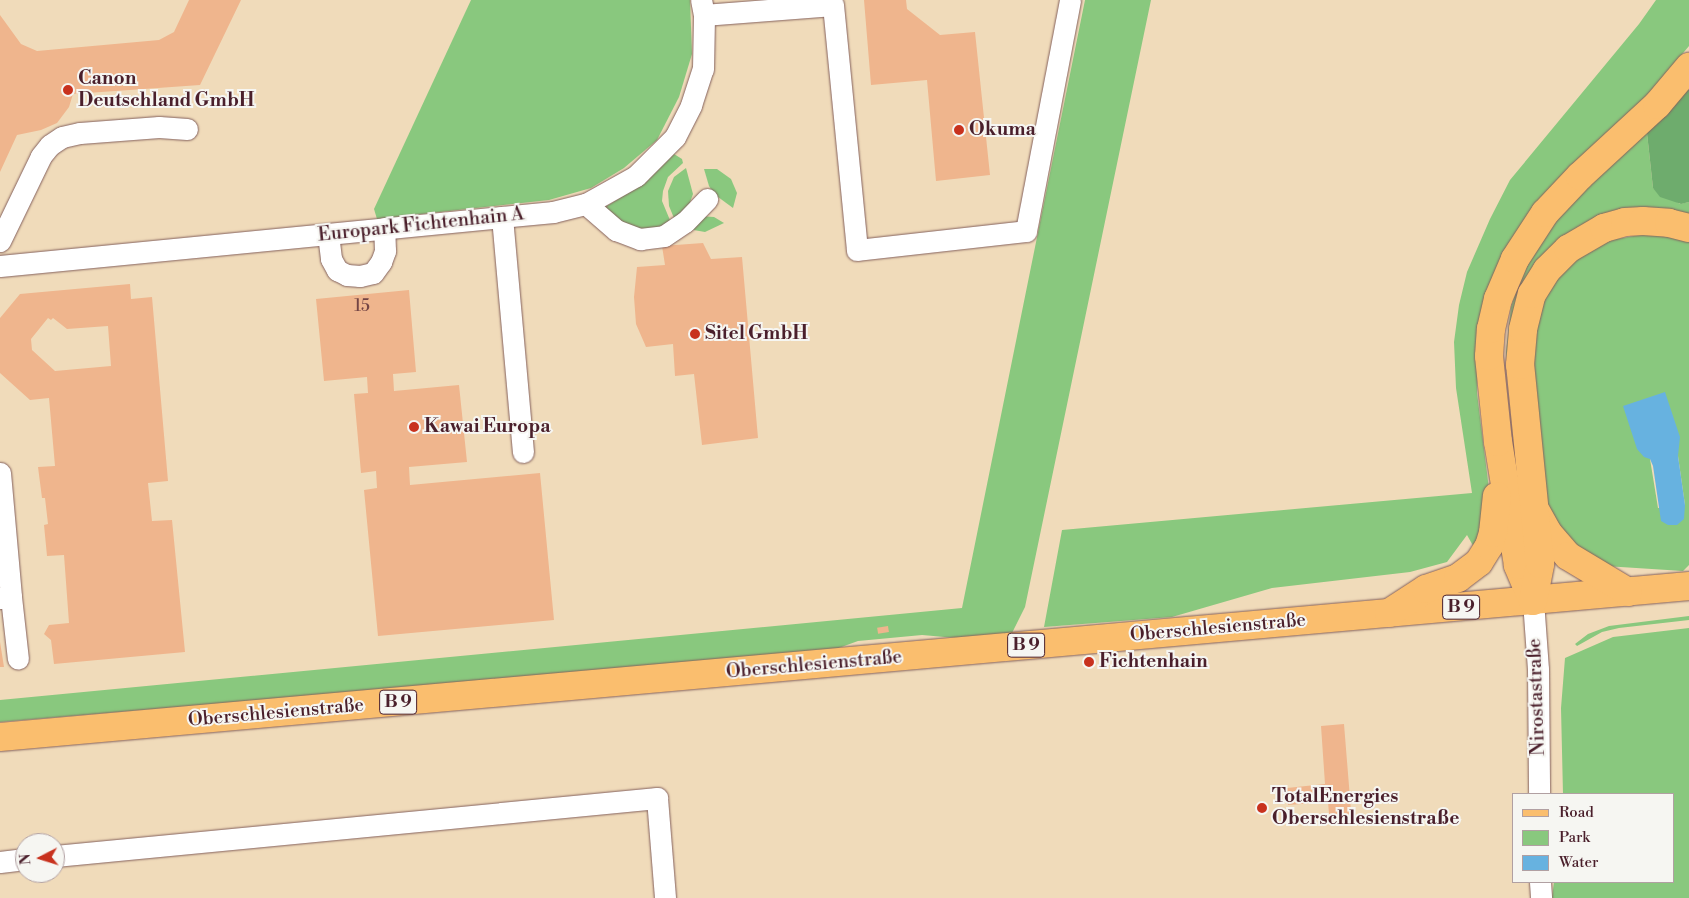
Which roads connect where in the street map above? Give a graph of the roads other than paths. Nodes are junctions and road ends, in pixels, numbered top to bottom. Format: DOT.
graph roads {
  1 [pos="1070,0"];
  2 [pos="832,3"];
  3 [pos="703,7"];
  4 [pos="1689,67"];
  5 [pos="187,129"];
  6 [pos="707,199"];
  7 [pos="586,204"];
  8 [pos="502,217"];
  9 [pos="384,228"];
  10 [pos="1689,228"];
  11 [pos="328,234"];
  12 [pos="0,241"];
  13 [pos="0,266"];
  14 [pos="1498,442"];
  15 [pos="523,452"];
  16 [pos="0,473"];
  17 [pos="1534,506"];
  18 [pos="1689,586"];
  19 [pos="1628,592"];
  20 [pos="6,597"];
  21 [pos="1533,601"];
  22 [pos="1388,612"];
  23 [pos="18,659"];
  24 [pos="0,737"];
  25 [pos="1539,793"];
  26 [pos="65,855"];
  27 [pos="15,860"];
  28 [pos="0,862"];
  29 [pos="1540,883"];
  30 [pos="665,898"];
  31 [pos="1541,898"];
  1 -- 2 [label="street"];
  2 -- 3 [label="street"];
  3 -- 7 [label="street, Europark Fichtenhain A"];
  4 -- 14 [label="main road"];
  5 -- 12 [label="street"];
  6 -- 7 [label="street"];
  7 -- 8 [label="street, Europark Fichtenhain A"];
  8 -- 9 [label="street, Europark Fichtenhain A"];
  8 -- 15 [label="street"];
  9 -- 11 [label="street, Europark Fichtenhain A"];
  9 -- 11 [label="street"];
  10 -- 17 [label="main road"];
  11 -- 13 [label="street, Europark Fichtenhain A"];
  14 -- 21 [label="main road"];
  14 -- 22 [label="main road"];
  16 -- 20 [label="street"];
  17 -- 19 [label="main road"];
  17 -- 21 [label="main road"];
  18 -- 19 [label="main road, B 9"];
  19 -- 21 [label="main road, Oberschlesienstraße / B 9"];
  20 -- 23 [label="street"];
  21 -- 22 [label="main road, Oberschlesienstraße / B 9"];
  21 -- 25 [label="street, Nirostastraße"];
  22 -- 24 [label="main road, Oberschlesienstraße / B 9"];
  26 -- 30 [label="street"];
  27 -- 28 [label="street"];
  29 -- 31 [label="street"];
}
